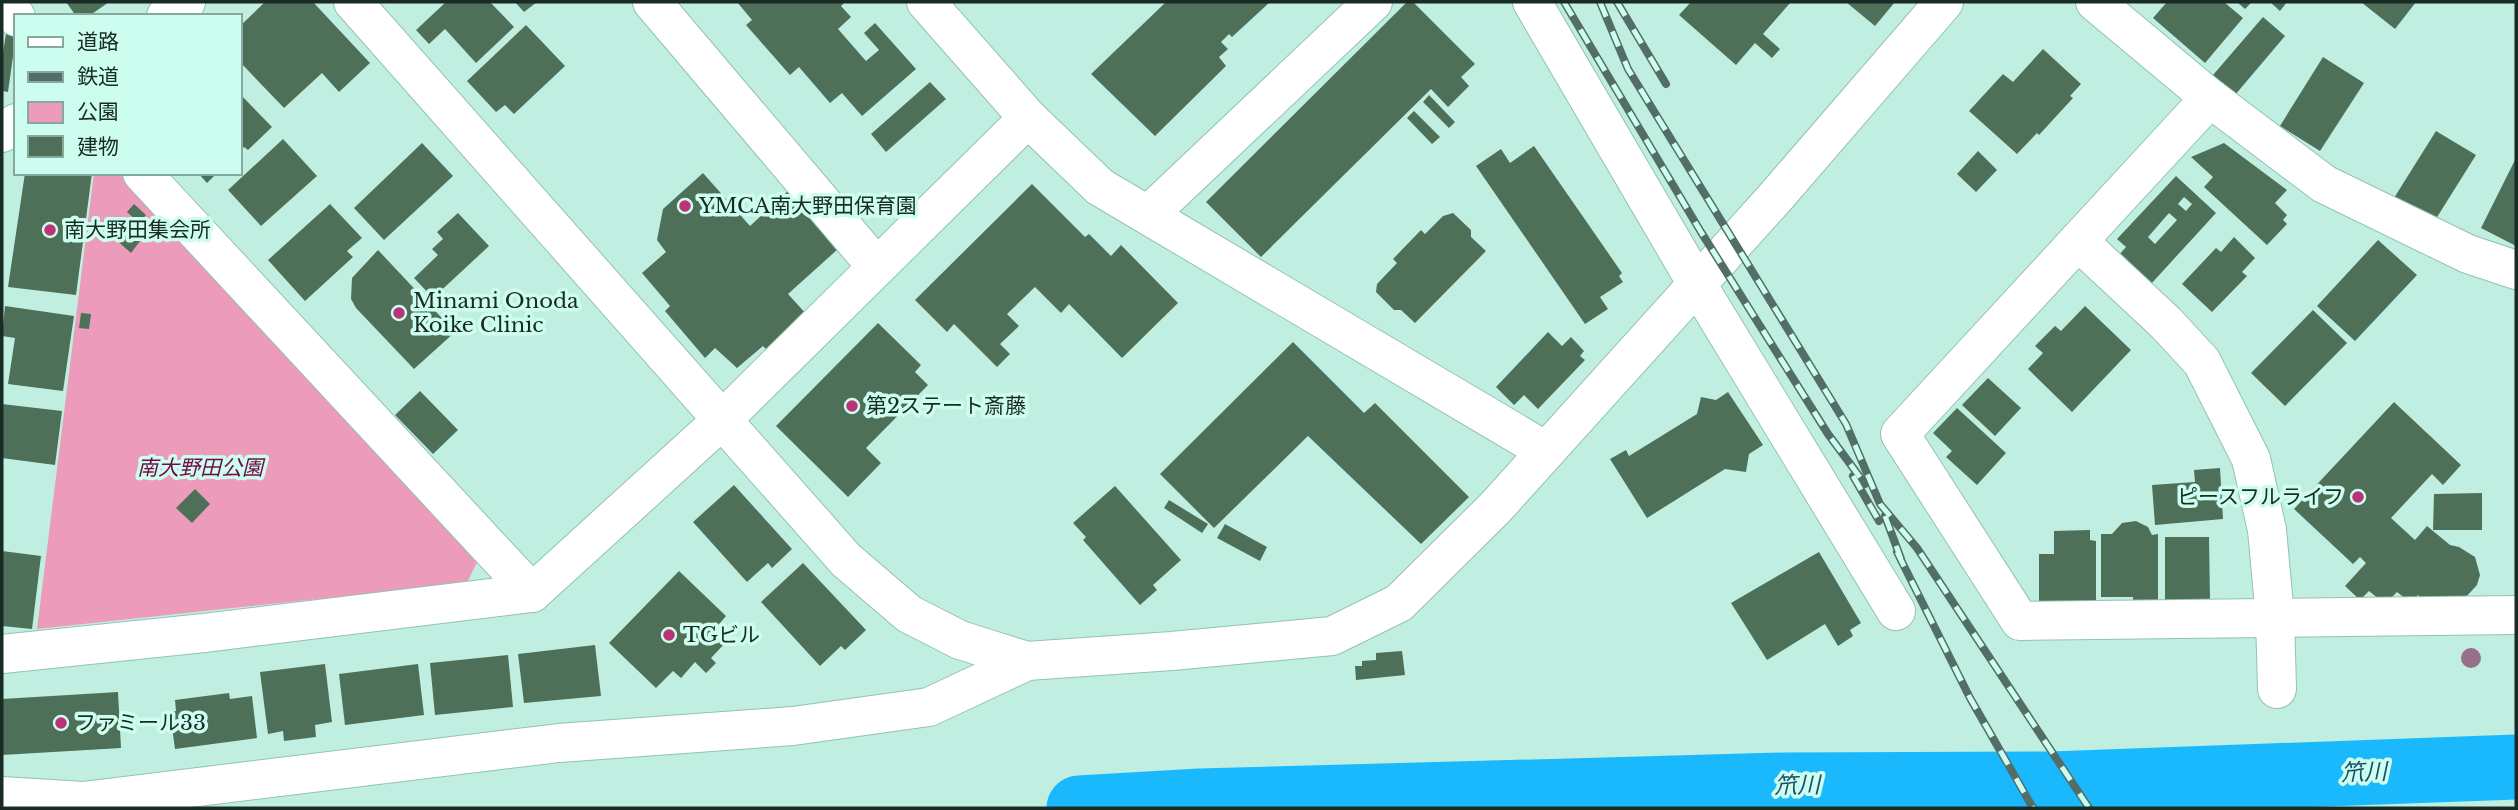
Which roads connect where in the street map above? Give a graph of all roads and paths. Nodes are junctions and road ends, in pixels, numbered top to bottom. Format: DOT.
graph roads {
  1 [pos="186,2"];
  2 [pos="353,2"];
  3 [pos="652,2"];
  4 [pos="926,2"];
  5 [pos="1373,2"];
  6 [pos="1532,2"];
  7 [pos="1944,2"];
  8 [pos="2095,2"];
  9 [pos="169,14"];
  10 [pos="2210,98"];
  11 [pos="1028,118"];
  12 [pos="144,175"];
  13 [pos="1148,215"];
  14 [pos="2078,241"];
  15 [pos="876,266"];
  16 [pos="2516,270"];
  17 [pos="1697,284"];
  18 [pos="721,421"];
  19 [pos="1546,451"];
  20 [pos="532,593"];
  21 [pos="1896,611"];
  22 [pos="2516,615"];
  23 [pos="2275,617"];
  24 [pos="2,654"];
  25 [pos="1027,661"];
  26 [pos="2277,689"];
  27 [pos="2,796"];
  1 -- 9 [label="street"];
  2 -- 18 [label="street"];
  3 -- 15 [label="street"];
  4 -- 11 [label="street"];
  5 -- 13 [label="street"];
  6 -- 17 [label="street"];
  7 -- 17 [label="street"];
  8 -- 10 [label="street"];
  10 -- 14 [label="street"];
  10 -- 16 [label="street"];
  11 -- 13 [label="street"];
  11 -- 15 [label="street"];
  12 -- 20 [label="street"];
  13 -- 19 [label="street"];
  14 -- 23 [label="street"];
  14 -- 23 [label="street"];
  15 -- 18 [label="street"];
  17 -- 19 [label="street"];
  17 -- 21 [label="street"];
  18 -- 20 [label="street"];
  18 -- 25 [label="street"];
  19 -- 25 [label="street"];
  20 -- 24 [label="street"];
  22 -- 23 [label="street"];
  23 -- 26 [label="street"];
  25 -- 27 [label="street"];
}
